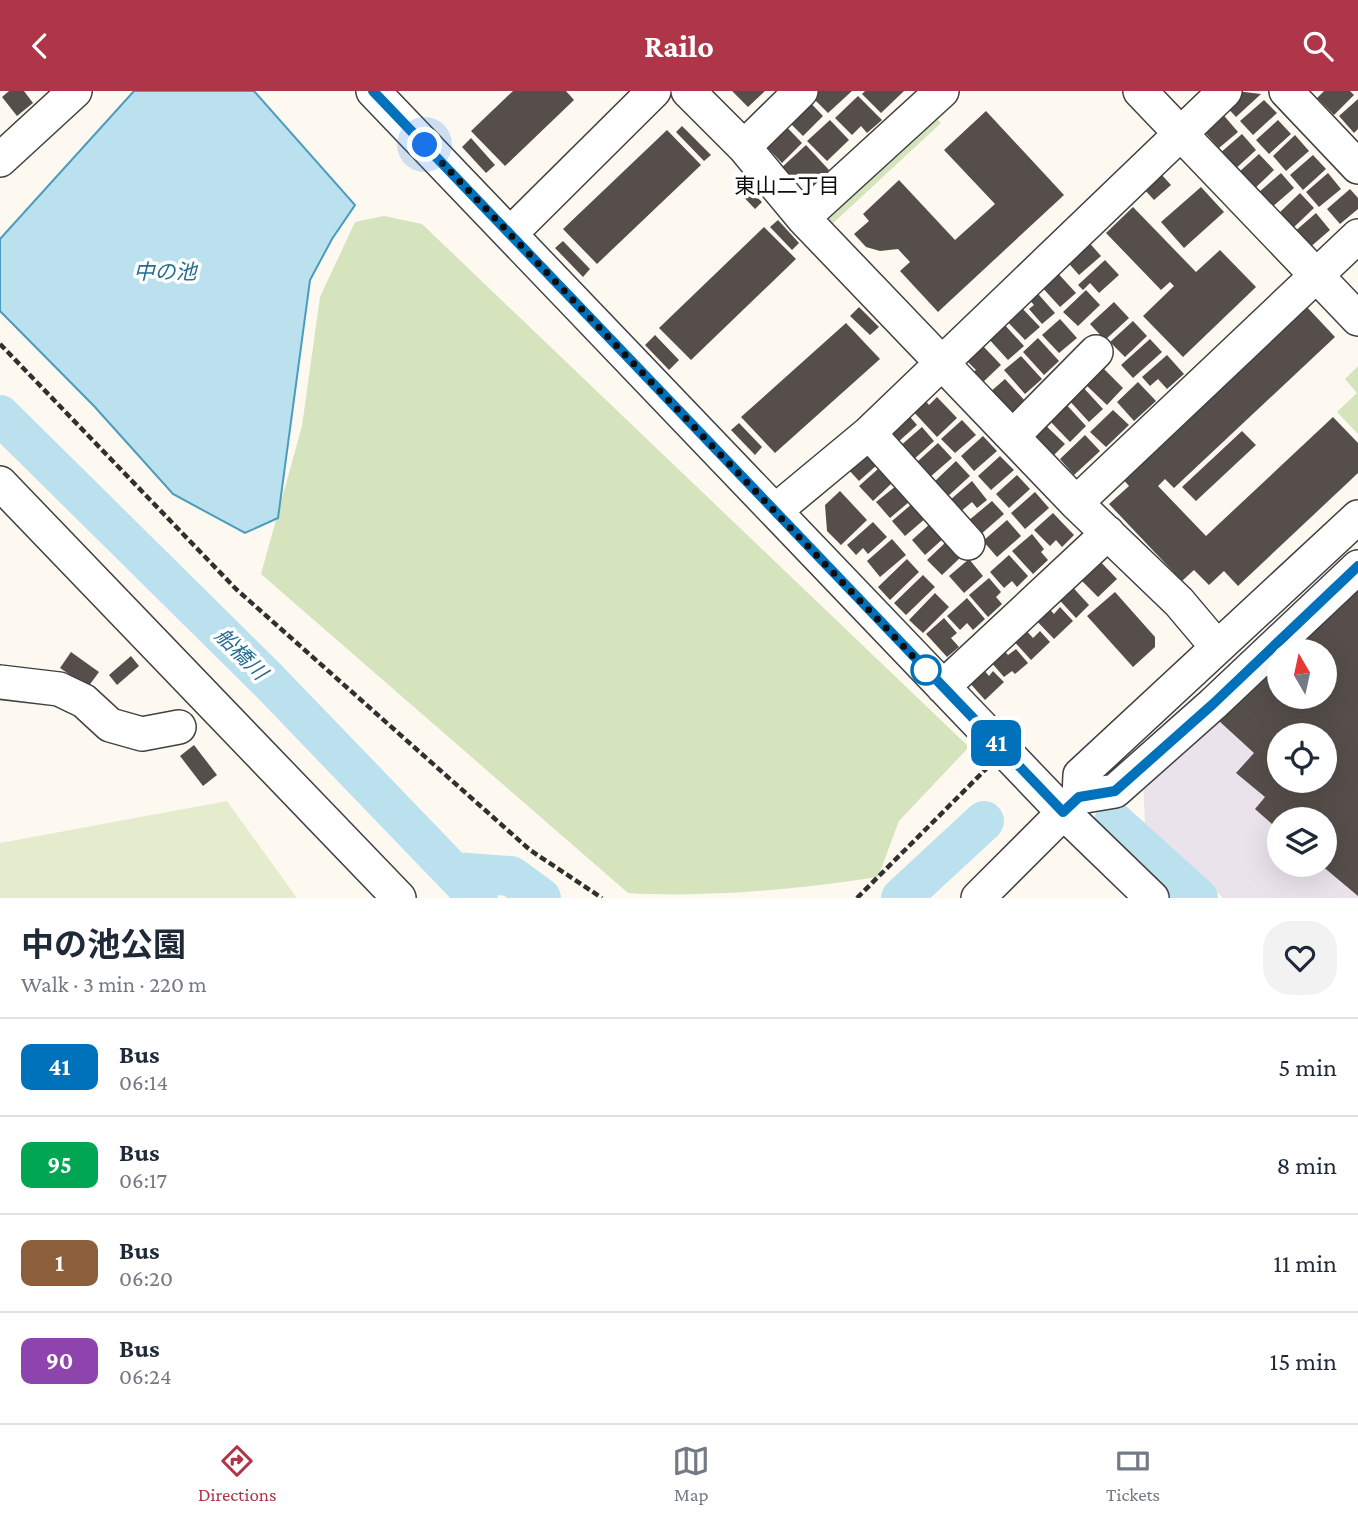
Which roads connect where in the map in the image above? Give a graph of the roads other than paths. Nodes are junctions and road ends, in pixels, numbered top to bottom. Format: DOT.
graph roads {
  1 [pos="373,91"];
  2 [pos="654,91"];
  3 [pos="688,91"];
  4 [pos="801,91"];
  5 [pos="942,91"];
  6 [pos="1140,91"];
  7 [pos="1225,91"];
  8 [pos="1286,91"];
  9 [pos="64,95"];
  10 [pos="1182,134"];
  11 [pos="744,147"];
  12 [pos="1,156"];
  13 [pos="1358,167"];
  14 [pos="803,218"];
  15 [pos="510,234"];
  16 [pos="1358,236"];
  17 [pos="1317,274"];
  18 [pos="1358,319"];
  19 [pos="1096,352"];
  20 [pos="942,362"];
  21 [pos="869,433"];
  22 [pos="1013,436"];
  23 [pos="0,482"];
  24 [pos="1076,503"];
  25 [pos="775,511"];
  26 [pos="1358,517"];
  27 [pos="1108,533"];
  28 [pos="968,543"];
  29 [pos="1358,566"];
  30 [pos="1217,647"];
  31 [pos="0,683"];
  32 [pos="943,687"];
  33 [pos="180,727"];
  34 [pos="1071,805"];
  35 [pos="399,898"];
  36 [pos="978,898"];
  37 [pos="1152,898"];
  1 -- 15 [label="street"];
  2 -- 15 [label="street"];
  3 -- 11 [label="street"];
  4 -- 11 [label="street"];
  5 -- 14 [label="street"];
  6 -- 10 [label="street"];
  7 -- 10 [label="street"];
  8 -- 13 [label="street"];
  9 -- 12 [label="street"];
  10 -- 17 [label="street"];
  10 -- 20 [label="street"];
  11 -- 14 [label="street"];
  14 -- 20 [label="street"];
  15 -- 25 [label="street"];
  16 -- 17 [label="street"];
  17 -- 18 [label="street"];
  17 -- 24 [label="street"];
  19 -- 22 [label="street"];
  20 -- 21 [label="street"];
  20 -- 22 [label="street"];
  21 -- 25 [label="street"];
  21 -- 28 [label="street"];
  22 -- 24 [label="street"];
  23 -- 35 [label="street"];
  24 -- 27 [label="street"];
  25 -- 32 [label="street"];
  26 -- 30 [label="street"];
  27 -- 30 [label="street"];
  27 -- 32 [label="street"];
  29 -- 34 [label="street"];
  30 -- 34 [label="street"];
  31 -- 33 [label="street"];
  32 -- 34 [label="street"];
  34 -- 36 [label="street"];
  34 -- 37 [label="street"];
}
